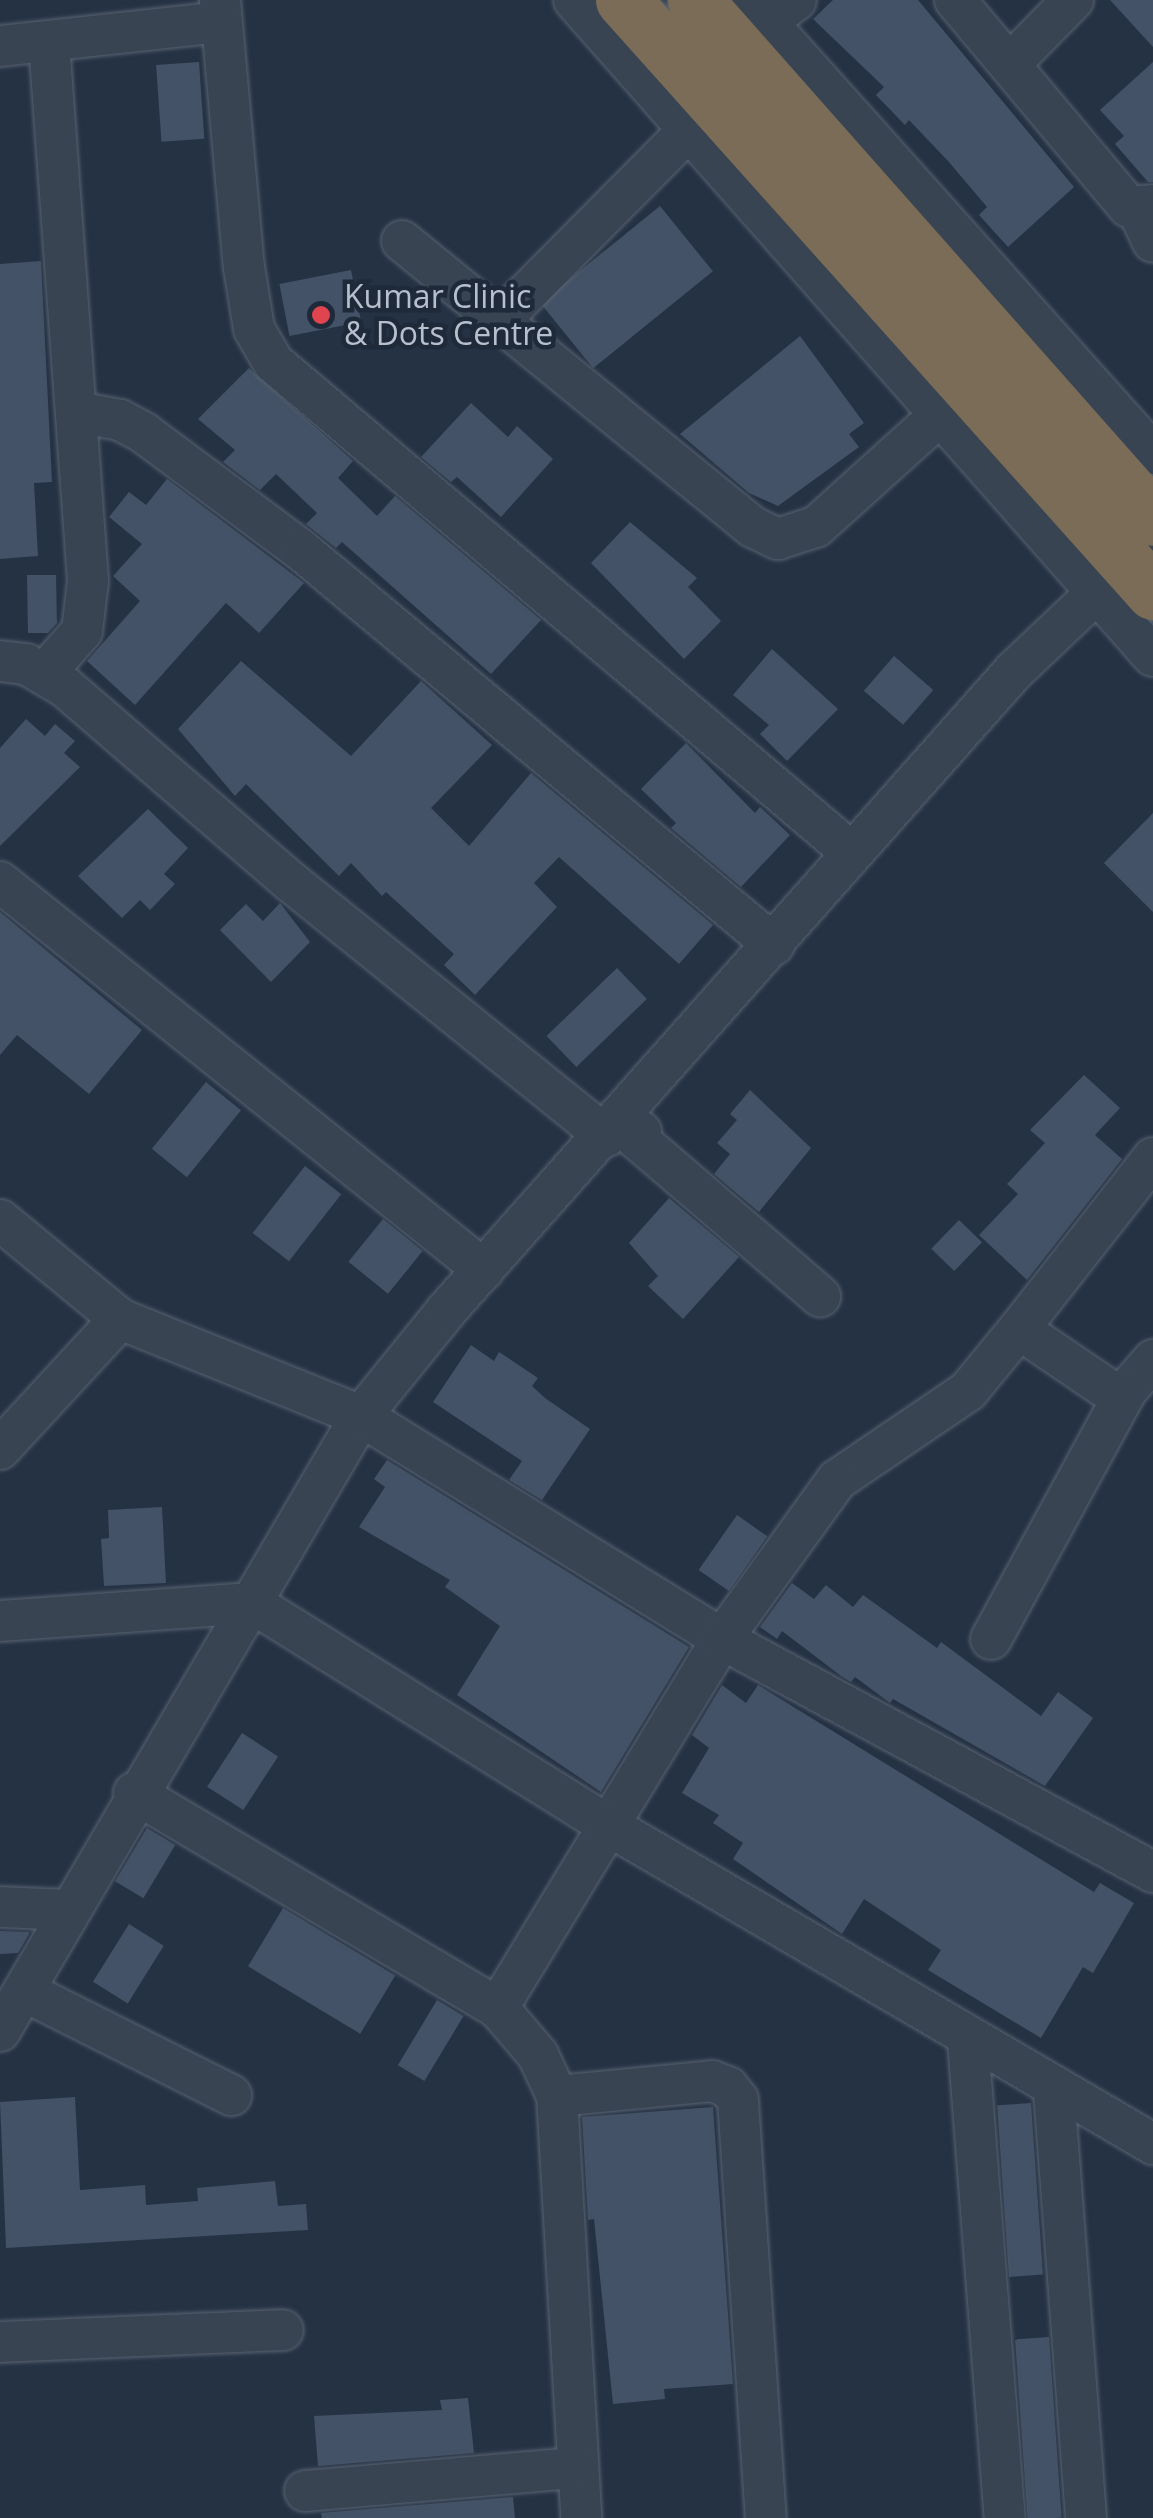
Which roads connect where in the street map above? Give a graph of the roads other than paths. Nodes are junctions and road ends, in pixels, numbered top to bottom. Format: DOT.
graph roads {
  1 [pos="574,0"];
  2 [pos="623,0"];
  3 [pos="695,0"];
  4 [pos="956,0"];
  5 [pos="1073,0"];
  6 [pos="220,11"];
  7 [pos="761,17"];
  8 [pos="48,42"];
  9 [pos="0,46"];
  10 [pos="1010,64"];
  11 [pos="689,130"];
  12 [pos="1148,219"];
  13 [pos="402,241"];
  14 [pos="500,320"];
  15 [pos="1025,342"];
  16 [pos="76,412"];
  17 [pos="940,415"];
  18 [pos="1153,454"];
  19 [pos="1136,561"];
  20 [pos="1153,656"];
  21 [pos="0,662"];
  22 [pos="46,673"];
  23 [pos="851,852"];
  24 [pos="0,882"];
  25 [pos="774,945"];
  26 [pos="620,1129"];
  27 [pos="1153,1158"];
  28 [pos="0,1220"];
  29 [pos="484,1270"];
  30 [pos="820,1296"];
  31 [pos="120,1319"];
  32 [pos="1019,1328"];
  33 [pos="1153,1360"];
  34 [pos="1126,1390"];
  35 [pos="361,1416"];
  36 [pos="0,1450"];
  37 [pos="252,1603"];
  38 [pos="0,1621"];
  39 [pos="722,1639"];
  40 [pos="991,1640"];
  41 [pos="134,1793"];
  42 [pos="606,1824"];
  43 [pos="1153,1872"];
  44 [pos="0,1907"];
  45 [pos="68,1910"];
  46 [pos="24,1991"];
  47 [pos="498,2008"];
  48 [pos="0,2031"];
  49 [pos="968,2041"];
  50 [pos="1054,2092"];
  51 [pos="231,2095"];
  52 [pos="558,2096"];
  53 [pos="1153,2144"];
  54 [pos="283,2330"];
  55 [pos="0,2342"];
  56 [pos="576,2468"];
  57 [pos="305,2492"];
  58 [pos="582,2518"];
  59 [pos="766,2518"];
  60 [pos="1005,2518"];
  61 [pos="1086,2518"];
  1 -- 11 [label="street"];
  2 -- 19 [label="highway"];
  3 -- 7 [label="highway"];
  4 -- 10 [label="street"];
  5 -- 10 [label="street"];
  6 -- 8 [label="street"];
  6 -- 23 [label="street"];
  7 -- 15 [label="highway"];
  8 -- 9 [label="street"];
  8 -- 16 [label="street"];
  10 -- 12 [label="street"];
  11 -- 14 [label="street"];
  11 -- 17 [label="street"];
  13 -- 14 [label="street"];
  14 -- 17 [label="street"];
  15 -- 18 [label="street"];
  15 -- 19 [label="highway"];
  16 -- 22 [label="street"];
  16 -- 25 [label="street"];
  17 -- 19 [label="street"];
  19 -- 20 [label="street"];
  19 -- 23 [label="street"];
  21 -- 22 [label="street"];
  22 -- 26 [label="street"];
  23 -- 25 [label="street"];
  24 -- 29 [label="street"];
  25 -- 26 [label="street"];
  26 -- 29 [label="street"];
  26 -- 30 [label="street"];
  27 -- 32 [label="street"];
  28 -- 31 [label="street"];
  29 -- 35 [label="street"];
  31 -- 35 [label="street"];
  31 -- 36 [label="street"];
  32 -- 34 [label="street"];
  32 -- 39 [label="street"];
  33 -- 34 [label="street"];
  34 -- 40 [label="street"];
  35 -- 37 [label="street"];
  35 -- 39 [label="street"];
  37 -- 38 [label="street"];
  37 -- 41 [label="street"];
  37 -- 42 [label="street"];
  39 -- 42 [label="street"];
  39 -- 43 [label="street"];
  41 -- 45 [label="street"];
  41 -- 47 [label="street"];
  42 -- 47 [label="street"];
  42 -- 49 [label="street"];
  44 -- 45 [label="street"];
  45 -- 46 [label="street"];
  46 -- 48 [label="street"];
  46 -- 51 [label="street"];
  47 -- 52 [label="street"];
  49 -- 50 [label="street"];
  49 -- 60 [label="street"];
  50 -- 53 [label="street"];
  50 -- 61 [label="street"];
  52 -- 56 [label="street"];
  52 -- 59 [label="street"];
  54 -- 55 [label="street"];
  56 -- 57 [label="street"];
  56 -- 58 [label="street"];
}
